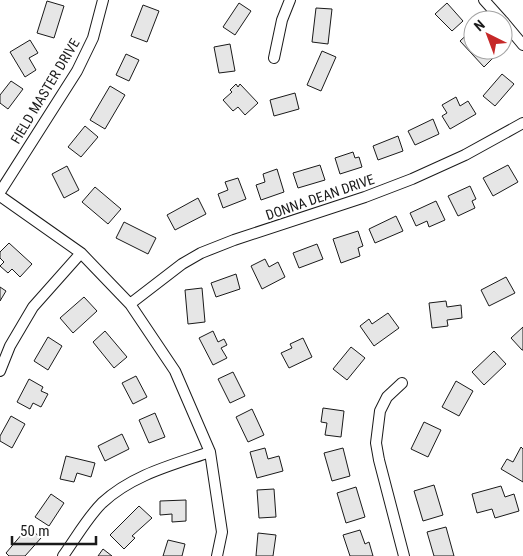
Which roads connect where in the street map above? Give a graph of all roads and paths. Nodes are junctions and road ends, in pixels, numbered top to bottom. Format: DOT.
graph roads {
  1 [pos="103,0"];
  2 [pos="290,0"];
  3 [pos="484,0"];
  4 [pos="493,10"];
  5 [pos="513,34"];
  6 [pos="523,45"];
  7 [pos="274,58"];
  8 [pos="523,123"];
  9 [pos="0,194"];
  10 [pos="81,253"];
  11 [pos="130,304"];
  12 [pos="0,371"];
  13 [pos="402,383"];
  14 [pos="210,452"];
  15 [pos="63,556"];
  16 [pos="217,556"];
  17 [pos="404,556"];
  1 -- 9 [label="street, FIELD MASTER DRIVE"];
  2 -- 7 [label="street"];
  3 -- 4 [label="street"];
  5 -- 6 [label="street"];
  8 -- 11 [label="street, DONNA DEAN DRIVE"];
  9 -- 10 [label="street"];
  10 -- 11 [label="street"];
  10 -- 12 [label="street"];
  11 -- 14 [label="street"];
  13 -- 17 [label="street"];
  14 -- 15 [label="street"];
  14 -- 16 [label="street"];
}
